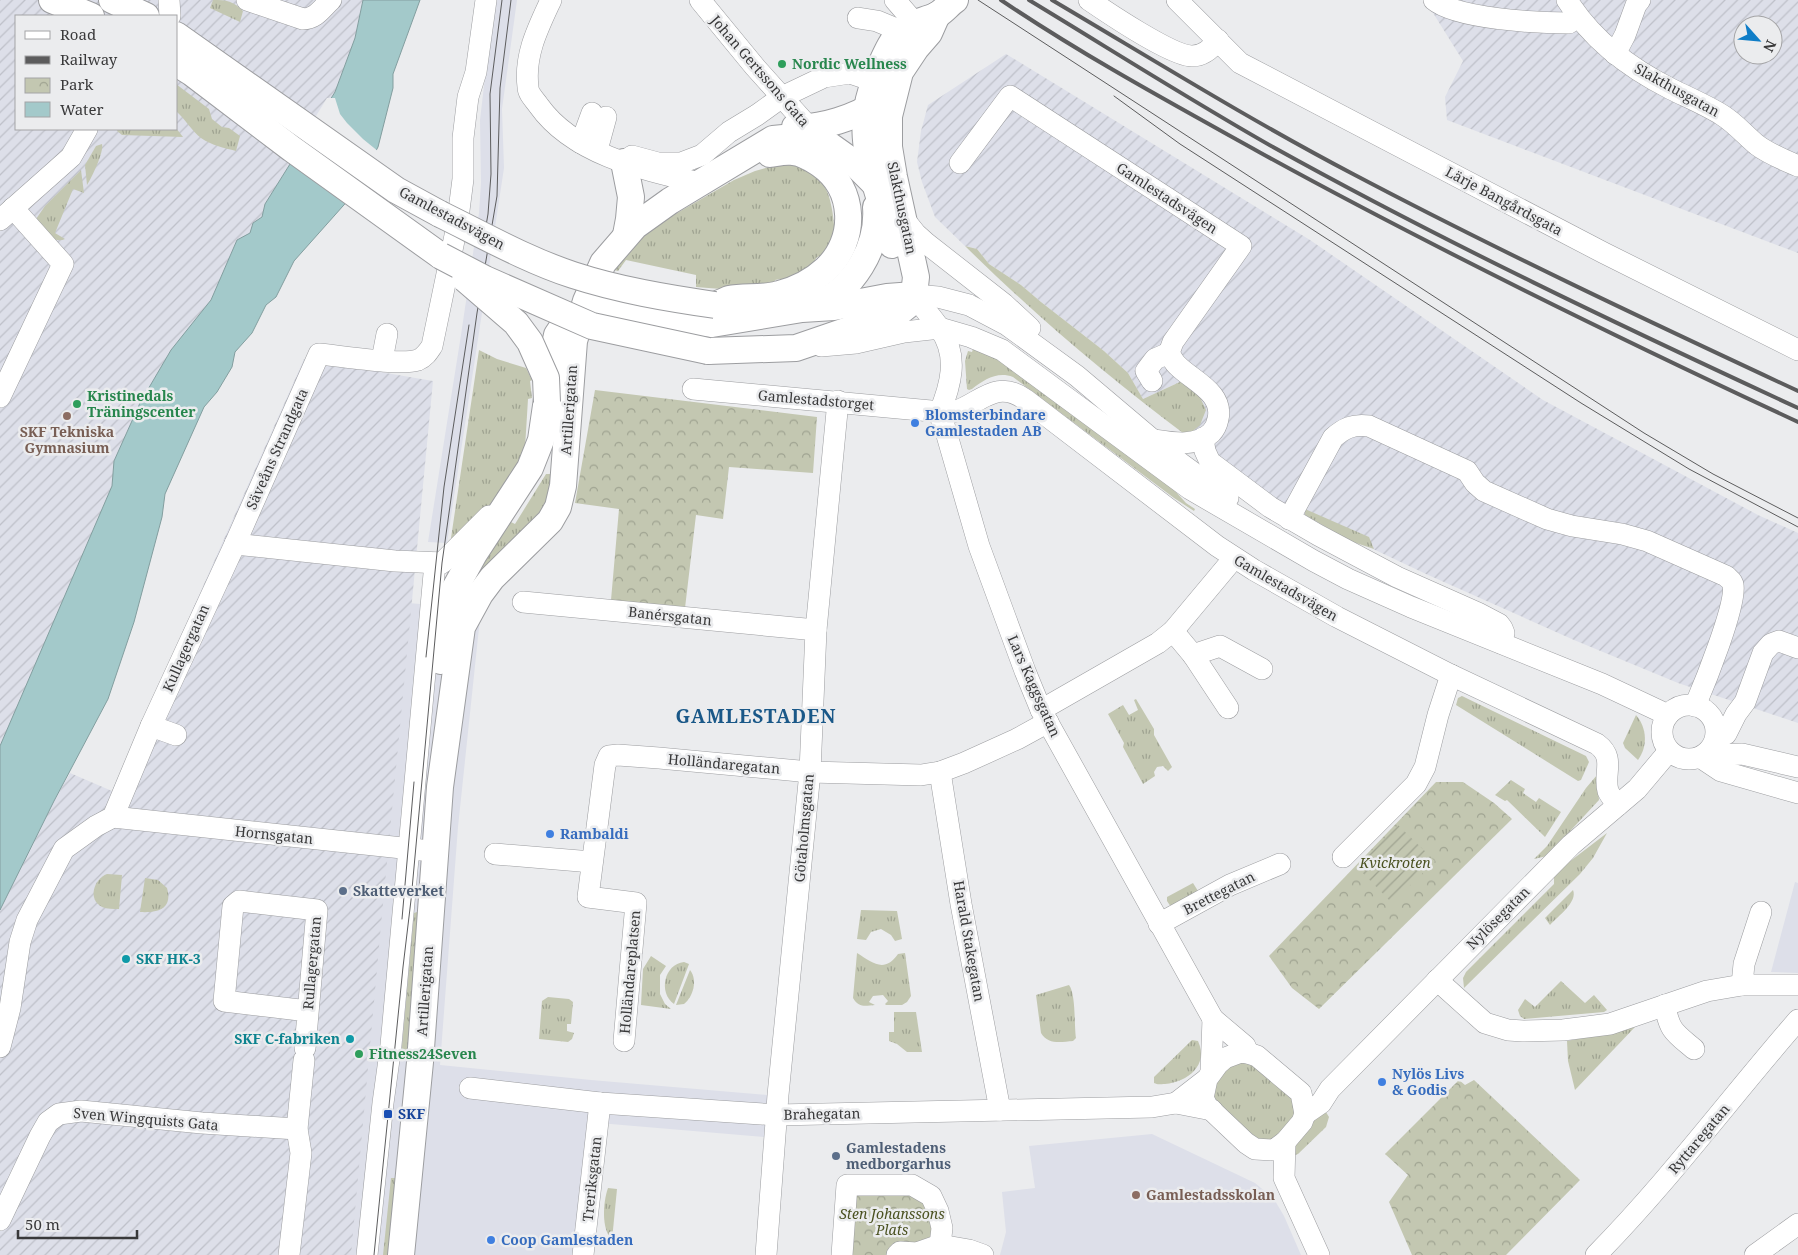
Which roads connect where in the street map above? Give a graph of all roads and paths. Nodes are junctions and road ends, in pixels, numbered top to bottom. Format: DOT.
graph roads {
  1 [pos="52,0"];
  2 [pos="112,0"];
  3 [pos="169,0"];
  4 [pos="248,0"];
  5 [pos="486,0"];
  6 [pos="551,0"];
  7 [pos="700,0"];
  8 [pos="895,0"];
  9 [pos="1089,0"];
  10 [pos="1177,0"];
  11 [pos="1434,0"];
  12 [pos="1640,0"];
  13 [pos="323,5"];
  14 [pos="1572,8"];
  15 [pos="89,15"];
  16 [pos="142,15"];
  17 [pos="170,15"];
  18 [pos="927,17"];
  19 [pos="858,18"];
  20 [pos="178,36"];
  21 [pos="1218,40"];
  22 [pos="1615,54"];
  23 [pos="178,64"];
  24 [pos="882,94"];
  25 [pos="782,97"];
  26 [pos="599,115"];
  27 [pos="86,130"];
  28 [pos="815,134"];
  29 [pos="589,146"];
  30 [pos="746,157"];
  31 [pos="624,162"];
  32 [pos="960,163"];
  33 [pos="1798,166"];
  34 [pos="874,183"];
  35 [pos="700,184"];
  36 [pos="6,214"];
  37 [pos="904,219"];
  38 [pos="626,235"];
  39 [pos="441,256"];
  40 [pos="914,295"];
  41 [pos="802,309"];
  42 [pos="714,315"];
  43 [pos="569,317"];
  44 [pos="940,328"];
  45 [pos="388,334"];
  46 [pos="796,348"];
  47 [pos="1798,350"];
  48 [pos="1169,353"];
  49 [pos="382,360"];
  50 [pos="1077,376"];
  51 [pos="1152,381"];
  52 [pos="693,389"];
  53 [pos="0,397"];
  54 [pos="547,402"];
  55 [pos="838,402"];
  56 [pos="940,414"];
  57 [pos="1203,438"];
  58 [pos="1155,440"];
  59 [pos="1289,519"];
  60 [pos="1326,539"];
  61 [pos="1278,540"];
  62 [pos="235,544"];
  63 [pos="1234,558"];
  64 [pos="1314,562"];
  65 [pos="446,567"];
  66 [pos="523,602"];
  67 [pos="816,630"];
  68 [pos="1173,631"];
  69 [pos="1501,643"];
  70 [pos="1798,648"];
  71 [pos="1193,655"];
  72 [pos="1262,669"];
  73 [pos="1451,675"];
  74 [pos="450,706"];
  75 [pos="1695,706"];
  76 [pos="1228,708"];
  77 [pos="1668,715"];
  78 [pos="1044,716"];
  79 [pos="152,726"];
  80 [pos="1721,733"];
  81 [pos="176,735"];
  82 [pos="1669,751"];
  83 [pos="1798,754"];
  84 [pos="1702,756"];
  85 [pos="659,758"];
  86 [pos="1798,767"];
  87 [pos="810,772"];
  88 [pos="940,772"];
  89 [pos="440,787"];
  90 [pos="1798,793"];
  91 [pos="1618,805"];
  92 [pos="113,818"];
  93 [pos="408,849"];
  94 [pos="435,852"];
  95 [pos="495,854"];
  96 [pos="1343,857"];
  97 [pos="592,862"];
  98 [pos="1280,864"];
  99 [pos="1761,912"];
  100 [pos="1159,924"];
  101 [pos="1437,980"];
  102 [pos="1742,985"];
  103 [pos="1798,985"];
  104 [pos="1665,1006"];
  105 [pos="308,1010"];
  106 [pos="1213,1019"];
  107 [pos="1798,1020"];
  108 [pos="624,1041"];
  109 [pos="0,1047"];
  110 [pos="1694,1049"];
  111 [pos="1248,1053"];
  112 [pos="1209,1076"];
  113 [pos="470,1088"];
  114 [pos="1330,1089"];
  115 [pos="1298,1090"];
  116 [pos="600,1102"];
  117 [pos="1176,1103"];
  118 [pos="1000,1110"];
  119 [pos="1212,1110"];
  120 [pos="1305,1114"];
  121 [pos="777,1115"];
  122 [pos="297,1129"];
  123 [pos="1285,1142"];
  124 [pos="1255,1149"];
  125 [pos="1284,1178"];
  126 [pos="0,1220"];
  127 [pos="1798,1224"];
  128 [pos="940,1245"];
  129 [pos="289,1255"];
  130 [pos="368,1255"];
  131 [pos="401,1255"];
  132 [pos="583,1255"];
  133 [pos="766,1255"];
  134 [pos="842,1255"];
  135 [pos="897,1255"];
  136 [pos="983,1255"];
  137 [pos="1319,1255"];
  138 [pos="1596,1255"];
  139 [pos="1755,1255"];
  1 -- 15 [label="main road"];
  2 -- 16 [label="main road"];
  3 -- 17 [label="street"];
  4 -- 13 [label="street"];
  5 -- 49 [label="street"];
  6 -- 29 [label="street"];
  7 -- 25 [label="street, Johan Gertssons Gata"];
  8 -- 18 [label="street"];
  9 -- 21 [label="street"];
  10 -- 21 [label="street, Lärje Bangårdsgata"];
  11 -- 14 [label="street"];
  12 -- 22 [label="street"];
  14 -- 22 [label="street, Slakthusgatan"];
  18 -- 19 [label="street"];
  18 -- 24 [label="main road, Slakthusgatan"];
  18 -- 24 [label="main road, Slakthusgatan"];
  20 -- 42 [label="main road, Gamlestadsvägen, bridge"];
  21 -- 47 [label="street, Lärje Bangårdsgata"];
  22 -- 33 [label="street, Slakthusgatan"];
  23 -- 39 [label="main road, Gamlestadsvägen"];
  24 -- 25 [label="street"];
  24 -- 28 [label="main road, Artillerigatan"];
  24 -- 34 [label="main road, Slakthusgatan"];
  24 -- 37 [label="main road, Slakthusgatan"];
  25 -- 28 [label="street, Johan Gertssons Gata"];
  25 -- 31 [label="street"];
  26 -- 29 [label="street"];
  27 -- 36 [label="street"];
  28 -- 30 [label="main road, Artillerigatan"];
  28 -- 34 [label="main road"];
  29 -- 31 [label="street"];
  30 -- 35 [label="main road, Artillerigatan"];
  30 -- 42 [label="main road, Artillerigatan"];
  31 -- 35 [label="street"];
  31 -- 38 [label="main road"];
  32 -- 48 [label="street, Gamlestadsvägen"];
  34 -- 40 [label="main road, Slakthusgatan"];
  34 -- 41 [label="main road, Slakthusgatan"];
  35 -- 38 [label="main road, Artillerigatan"];
  36 -- 53 [label="street"];
  37 -- 40 [label="main road, Slakthusgatan"];
  37 -- 50 [label="street, Gamlestadsvägen"];
  38 -- 74 [label="main road, Artillerigatan"];
  39 -- 43 [label="main road, Gamlestadsvägen, bridge"];
  39 -- 54 [label="main road, Artillerigatan, bridge"];
  40 -- 41 [label="main road, Gamlestadsvägen"];
  40 -- 44 [label="street"];
  40 -- 46 [label="main road, Gamlestadsvägen"];
  40 -- 50 [label="street, Gamlestadsvägen"];
  41 -- 42 [label="main road, Gamlestadsvägen"];
  42 -- 43 [label="main road, Gamlestadsvägen"];
  43 -- 46 [label="main road, Gamlestadsvägen, bridge"];
  43 -- 54 [label="main road, Artillerigatan, bridge"];
  44 -- 46 [label="street, Gamlestadsvägen"];
  44 -- 56 [label="street"];
  44 -- 61 [label="street, Gamlestadsvägen"];
  45 -- 49 [label="street"];
  48 -- 51 [label="street"];
  48 -- 57 [label="street"];
  49 -- 62 [label="street, Säveåns Strandgata"];
  50 -- 58 [label="street, Gamlestadsvägen"];
  52 -- 55 [label="street, Gamlestadstorget"];
  54 -- 65 [label="main road, Artillerigatan"];
  55 -- 56 [label="street, Gamlestadstorget"];
  55 -- 67 [label="street, Götaholmsgatan"];
  56 -- 63 [label="street, Gamlestadsvägen"];
  56 -- 78 [label="street, Lars Kaggsgatan"];
  57 -- 58 [label="street"];
  57 -- 59 [label="street"];
  58 -- 61 [label="street, Gamlestadsvägen"];
  59 -- 60 [label="street"];
  59 -- 75 [label="street"];
  60 -- 64 [label="street"];
  60 -- 69 [label="street"];
  61 -- 64 [label="street, Gamlestadsvägen"];
  62 -- 65 [label="street"];
  62 -- 79 [label="street, Kullagergatan"];
  63 -- 68 [label="street, Holländaregatan"];
  63 -- 73 [label="street, Gamlestadsvägen"];
  64 -- 69 [label="street, Gamlestadsvägen"];
  65 -- 74 [label="street, Artillerigatan"];
  65 -- 89 [label="main road, Artillerigatan"];
  65 -- 93 [label="street"];
  66 -- 67 [label="street, Banérsgatan"];
  67 -- 87 [label="street, Götaholmsgatan"];
  68 -- 71 [label="street"];
  68 -- 78 [label="street, Holländaregatan"];
  69 -- 77 [label="street, Gamlestadsvägen"];
  70 -- 80 [label="street"];
  71 -- 72 [label="street"];
  71 -- 76 [label="street"];
  73 -- 91 [label="street, Gamlestadsvägen"];
  73 -- 96 [label="street"];
  74 -- 89 [label="main road, Artillerigatan"];
  75 -- 77 [label="street"];
  75 -- 80 [label="street"];
  77 -- 82 [label="street"];
  78 -- 88 [label="street, Holländaregatan"];
  78 -- 100 [label="street, Lars Kaggsgatan"];
  79 -- 81 [label="street"];
  79 -- 92 [label="street, Kullagergatan"];
  80 -- 83 [label="street"];
  80 -- 84 [label="street"];
  82 -- 84 [label="street"];
  82 -- 91 [label="street, Nylösegatan"];
  84 -- 86 [label="street"];
  84 -- 90 [label="street"];
  85 -- 87 [label="street, Holländaregatan"];
  85 -- 97 [label="street, Holländareplatsen"];
  87 -- 88 [label="street, Holländaregatan"];
  87 -- 121 [label="street, Götaholmsgatan"];
  88 -- 118 [label="street, Harald Stakegatan"];
  89 -- 94 [label="main road, Artillerigatan"];
  91 -- 101 [label="street, Nylösegatan"];
  92 -- 93 [label="street, Hornsgatan"];
  92 -- 109 [label="street"];
  93 -- 94 [label="street, Hornsgatan"];
  93 -- 130 [label="street"];
  94 -- 131 [label="main road, Artillerigatan"];
  95 -- 97 [label="street"];
  97 -- 108 [label="street, Holländareplatsen"];
  98 -- 100 [label="street, Brettegatan"];
  99 -- 102 [label="street"];
  100 -- 106 [label="street, Lars Kaggsgatan"];
  101 -- 104 [label="street"];
  101 -- 114 [label="street, Nylösegatan"];
  102 -- 103 [label="street"];
  102 -- 104 [label="street"];
  104 -- 110 [label="street"];
  105 -- 105 [label="street, Rullagergatan"];
  105 -- 122 [label="street, Rullagergatan"];
  106 -- 111 [label="street, Lars Kaggsgatan"];
  106 -- 112 [label="street"];
  107 -- 138 [label="street, Ryttaregatan"];
  111 -- 112 [label="street"];
  111 -- 115 [label="street"];
  112 -- 117 [label="street, Brahegatan"];
  112 -- 119 [label="street"];
  113 -- 116 [label="street, Brahegatan"];
  114 -- 115 [label="street"];
  114 -- 120 [label="street, Nylösegatan"];
  115 -- 120 [label="street"];
  116 -- 121 [label="street, Brahegatan"];
  116 -- 132 [label="street, Treriksgatan"];
  117 -- 118 [label="street, Brahegatan"];
  117 -- 119 [label="street, Brahegatan"];
  118 -- 121 [label="street, Brahegatan"];
  119 -- 124 [label="street"];
  120 -- 123 [label="street"];
  121 -- 133 [label="street, Götaholmsgatan"];
  122 -- 126 [label="street, Sven Wingquists Gata"];
  122 -- 129 [label="street, Rullagergatan"];
  123 -- 124 [label="street"];
  123 -- 125 [label="street"];
  124 -- 125 [label="street"];
  125 -- 137 [label="street"];
  127 -- 139 [label="street"];
  128 -- 134 [label="street"];
  128 -- 135 [label="street"];
  128 -- 136 [label="street"];
}
